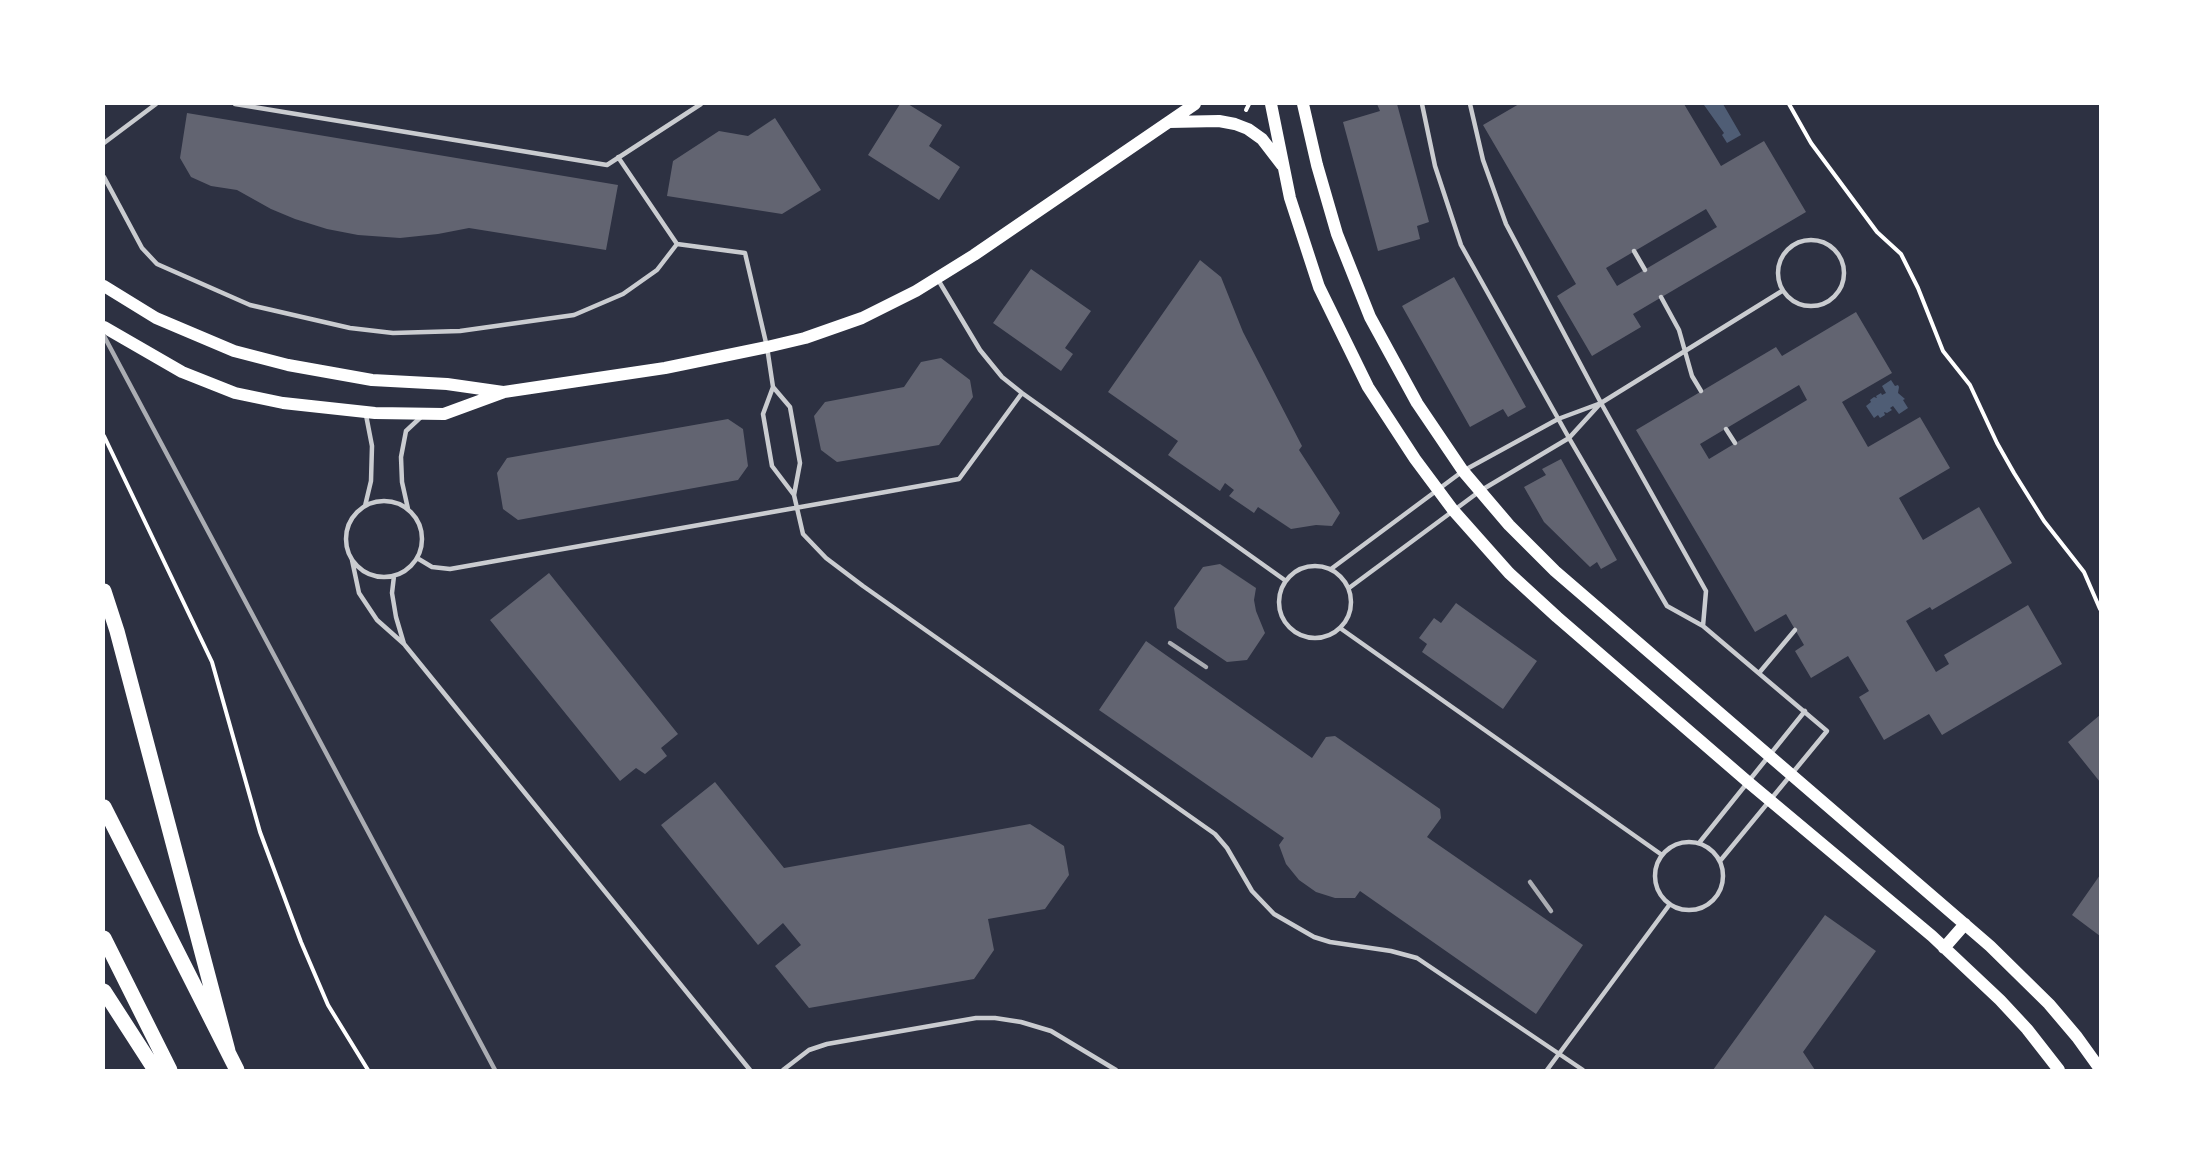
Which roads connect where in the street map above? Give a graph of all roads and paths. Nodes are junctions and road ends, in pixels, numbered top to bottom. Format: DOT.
graph roads {
  1 [pos="156,104"];
  2 [pos="235,104"];
  3 [pos="701,104"];
  4 [pos="1195,104"];
  5 [pos="1249,104"];
  6 [pos="1271,104"];
  7 [pos="1303,104"];
  8 [pos="1422,104"];
  9 [pos="1470,104"];
  10 [pos="1789,104"];
  11 [pos="1246,110"];
  12 [pos="1168,122"];
  13 [pos="104,143"];
  14 [pos="618,157"];
  15 [pos="1284,167"];
  16 [pos="104,177"];
  17 [pos="677,244"];
  18 [pos="1634,251"];
  19 [pos="1645,270"];
  20 [pos="937,278"];
  21 [pos="104,286"];
  22 [pos="1782,291"];
  23 [pos="1661,297"];
  24 [pos="104,327"];
  25 [pos="767,347"];
  26 [pos="1685,352"];
  27 [pos="773,387"];
  28 [pos="1701,391"];
  29 [pos="504,392"];
  30 [pos="1022,393"];
  31 [pos="1600,403"];
  32 [pos="366,412"];
  33 [pos="422,415"];
  34 [pos="1558,419"];
  35 [pos="1726,429"];
  36 [pos="104,436"];
  37 [pos="1569,438"];
  38 [pos="1735,443"];
  39 [pos="1462,471"];
  40 [pos="1437,489"];
  41 [pos="1480,491"];
  42 [pos="794,495"];
  43 [pos="365,506"];
  44 [pos="797,507"];
  45 [pos="408,509"];
  46 [pos="1453,510"];
  47 [pos="417,558"];
  48 [pos="352,560"];
  49 [pos="1332,569"];
  50 [pos="394,576"];
  51 [pos="1286,581"];
  52 [pos="1349,588"];
  53 [pos="104,591"];
  54 [pos="2100,609"];
  55 [pos="1703,626"];
  56 [pos="1340,628"];
  57 [pos="1795,630"];
  58 [pos="404,644"];
  59 [pos="1759,673"];
  60 [pos="1805,711"];
  61 [pos="1769,756"];
  62 [pos="1792,774"];
  63 [pos="1748,782"];
  64 [pos="1770,800"];
  65 [pos="104,807"];
  66 [pos="1699,843"];
  67 [pos="1662,855"];
  68 [pos="1720,861"];
  69 [pos="1670,904"];
  70 [pos="1965,924"];
  71 [pos="104,938"];
  72 [pos="1944,948"];
  73 [pos="104,991"];
  74 [pos="228,1051"];
  75 [pos="1560,1054"];
  76 [pos="2100,1070"];
  77 [pos="155,1071"];
  78 [pos="170,1071"];
  79 [pos="237,1071"];
  80 [pos="368,1071"];
  81 [pos="750,1071"];
  82 [pos="783,1071"];
  83 [pos="1116,1071"];
  84 [pos="1547,1071"];
  85 [pos="1583,1071"];
  86 [pos="2059,1071"];
  1 -- 13 [label="lane"];
  2 -- 14 [label="lane"];
  3 -- 14 [label="lane"];
  4 -- 12 [label="main road"];
  5 -- 11 [label="path"];
  6 -- 15 [label="main road"];
  7 -- 39 [label="main road"];
  8 -- 34 [label="lane"];
  9 -- 31 [label="lane"];
  10 -- 54 [label="path"];
  12 -- 15 [label="main road"];
  12 -- 20 [label="main road"];
  14 -- 17 [label="lane"];
  15 -- 40 [label="main road"];
  16 -- 17 [label="lane"];
  17 -- 25 [label="lane"];
  18 -- 19 [label="lane"];
  20 -- 25 [label="main road"];
  20 -- 30 [label="lane"];
  21 -- 29 [label="main road"];
  22 -- 22 [label="lane"];
  22 -- 26 [label="lane"];
  23 -- 26 [label="lane"];
  24 -- 32 [label="main road"];
  25 -- 27 [label="lane"];
  25 -- 29 [label="main road"];
  26 -- 28 [label="lane"];
  26 -- 31 [label="lane"];
  27 -- 42 [label="lane"];
  27 -- 42 [label="lane"];
  29 -- 33 [label="main road"];
  30 -- 44 [label="lane"];
  30 -- 51 [label="lane"];
  31 -- 34 [label="lane"];
  31 -- 37 [label="lane"];
  31 -- 55 [label="lane"];
  32 -- 33 [label="main road"];
  32 -- 43 [label="lane"];
  33 -- 45 [label="lane"];
  34 -- 37 [label="lane"];
  34 -- 39 [label="lane"];
  35 -- 38 [label="lane"];
  36 -- 80 [label="path"];
  37 -- 41 [label="lane"];
  37 -- 55 [label="lane"];
  39 -- 40 [label="lane"];
  39 -- 41 [label="main road"];
  40 -- 46 [label="main road"];
  40 -- 49 [label="lane"];
  41 -- 46 [label="lane"];
  41 -- 61 [label="main road"];
  42 -- 44 [label="lane"];
  43 -- 45 [label="lane"];
  43 -- 48 [label="lane"];
  44 -- 47 [label="lane"];
  44 -- 75 [label="lane"];
  45 -- 47 [label="lane"];
  46 -- 52 [label="lane"];
  46 -- 63 [label="main road"];
  47 -- 50 [label="lane"];
  48 -- 50 [label="lane"];
  48 -- 58 [label="lane"];
  49 -- 51 [label="lane"];
  49 -- 52 [label="lane"];
  50 -- 58 [label="lane"];
  51 -- 56 [label="lane"];
  52 -- 56 [label="lane"];
  53 -- 74 [label="highway"];
  55 -- 59 [label="lane"];
  56 -- 67 [label="lane"];
  57 -- 59 [label="lane"];
  58 -- 81 [label="lane"];
  59 -- 60 [label="lane"];
  60 -- 61 [label="lane"];
  60 -- 62 [label="lane"];
  61 -- 62 [label="main road"];
  61 -- 63 [label="lane"];
  62 -- 64 [label="lane"];
  62 -- 70 [label="main road"];
  63 -- 64 [label="main road"];
  63 -- 66 [label="lane"];
  64 -- 68 [label="lane"];
  64 -- 72 [label="main road"];
  65 -- 74 [label="highway"];
  66 -- 67 [label="lane"];
  66 -- 68 [label="lane"];
  67 -- 69 [label="lane"];
  68 -- 69 [label="lane"];
  69 -- 75 [label="lane"];
  70 -- 72 [label="main road"];
  70 -- 76 [label="main road"];
  71 -- 78 [label="highway"];
  72 -- 86 [label="main road"];
  73 -- 77 [label="highway"];
  74 -- 79 [label="highway"];
  75 -- 84 [label="lane"];
  75 -- 85 [label="lane"];
  82 -- 83 [label="lane"];
}
